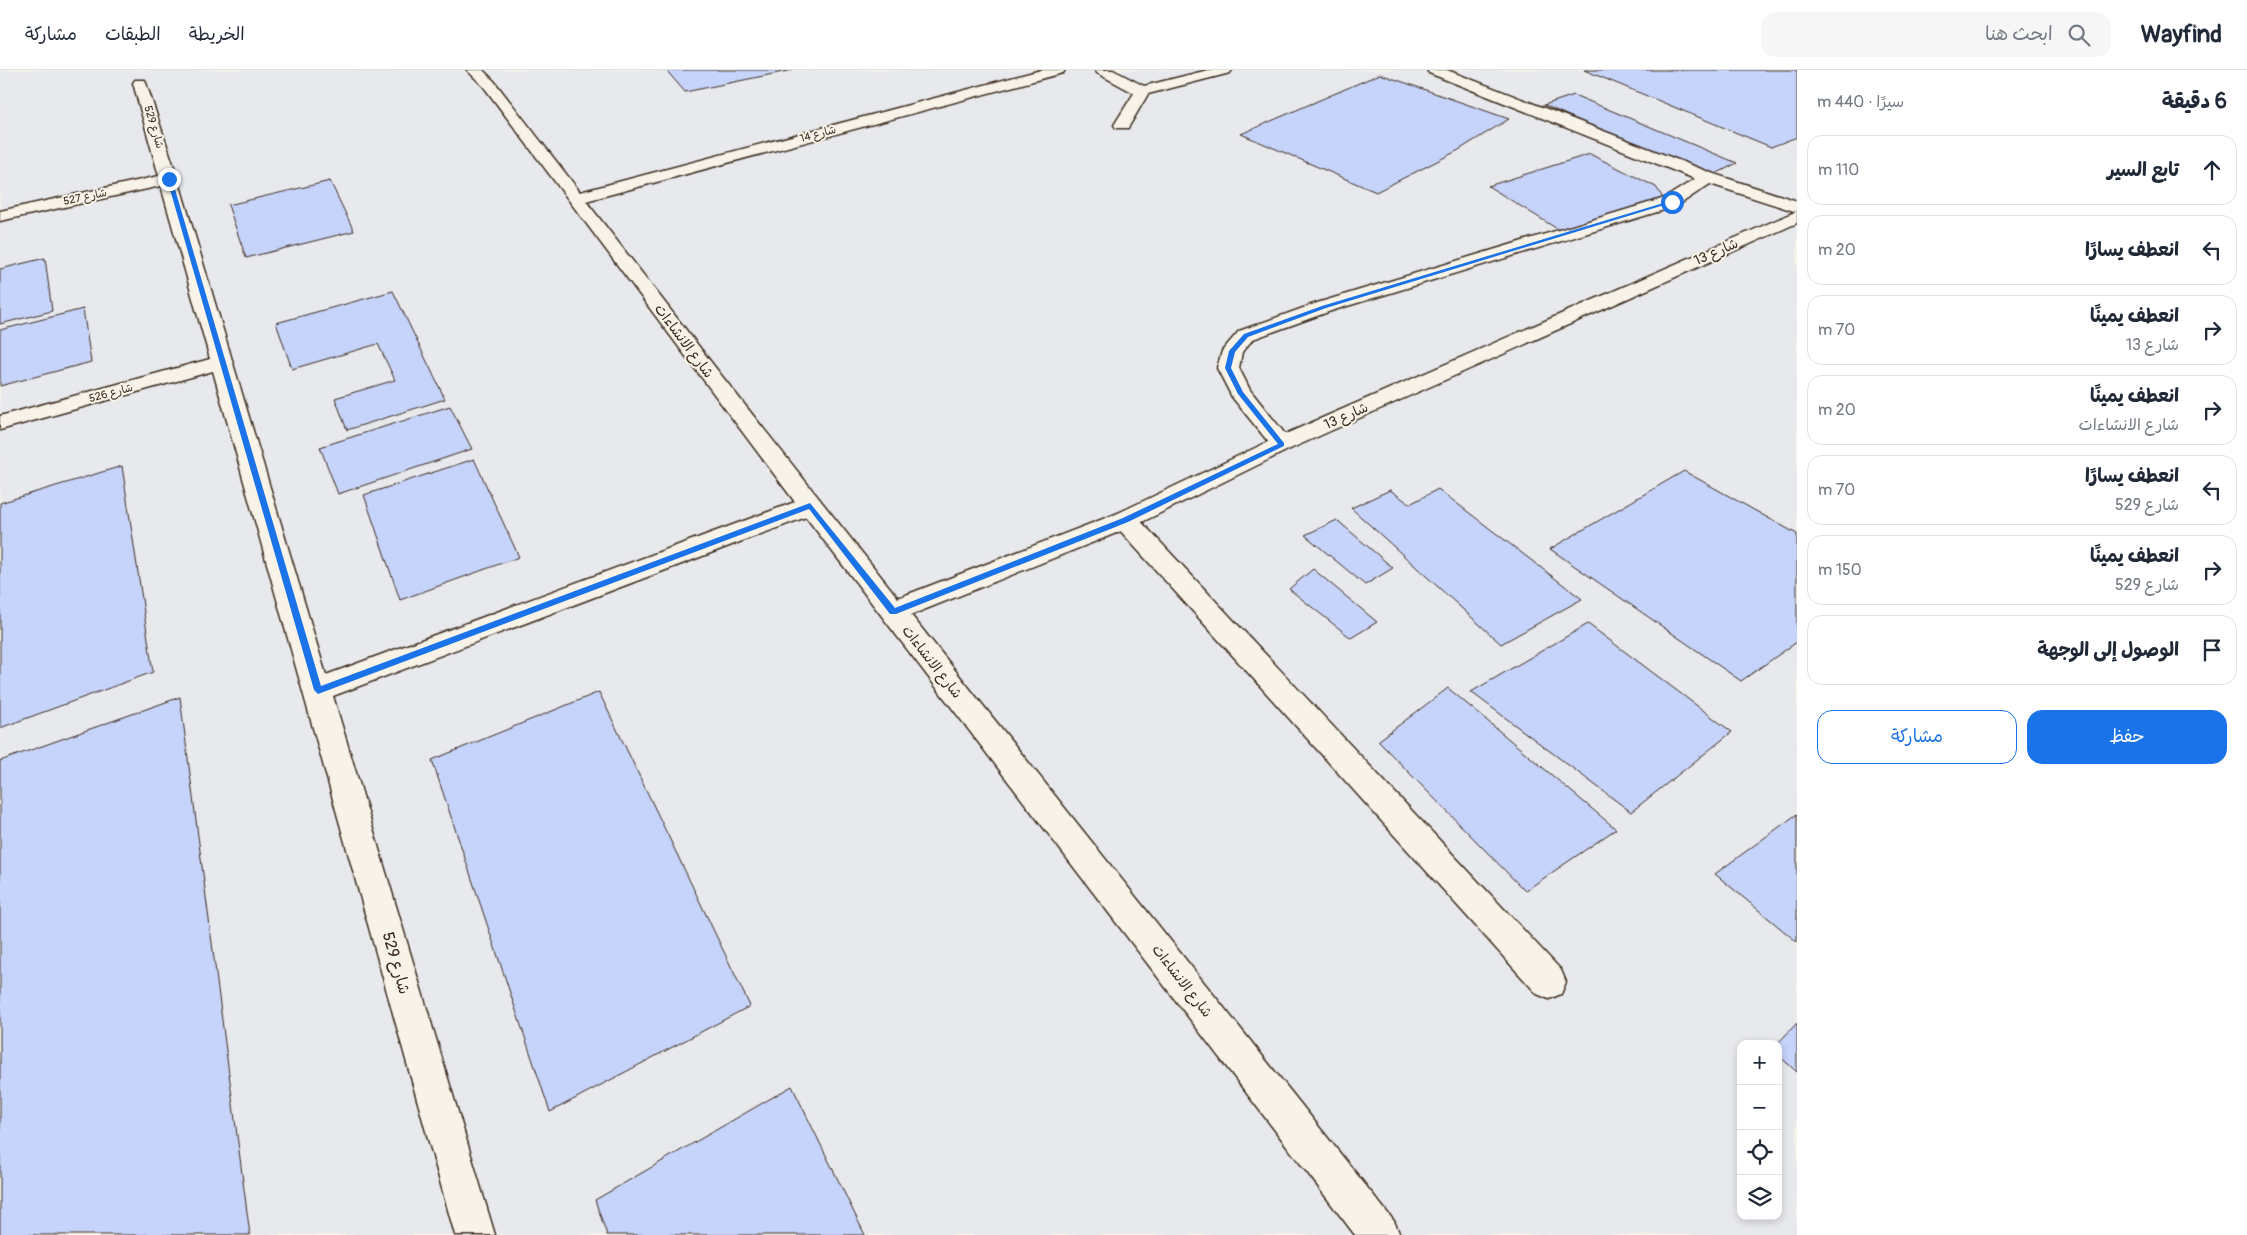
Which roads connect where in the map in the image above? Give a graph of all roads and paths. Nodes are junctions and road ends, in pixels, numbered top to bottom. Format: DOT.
graph roads {
  1 [pos="474,70"];
  2 [pos="1058,70"];
  3 [pos="1102,70"];
  4 [pos="1225,70"];
  5 [pos="1434,70"];
  6 [pos="488,77"];
  7 [pos="140,83"];
  8 [pos="1142,91"];
  9 [pos="1122,125"];
  10 [pos="1708,178"];
  11 [pos="169,179"];
  12 [pos="577,198"];
  13 [pos="1797,207"];
  14 [pos="0,216"];
  15 [pos="1797,216"];
  16 [pos="222,362"];
  17 [pos="0,423"];
  18 [pos="1282,444"];
  19 [pos="810,506"];
  20 [pos="1125,520"];
  21 [pos="893,612"];
  22 [pos="318,690"];
  23 [pos="1549,982"];
  24 [pos="475,1235"];
  25 [pos="1380,1235"];
  1 -- 6 [label="street, شارع الانشاءات"];
  2 -- 12 [label="street, شارع 14"];
  3 -- 8 [label="street"];
  4 -- 8 [label="street"];
  5 -- 10 [label="street"];
  6 -- 12 [label="street, شارع الانشاءات"];
  7 -- 11 [label="street, شارع 529"];
  8 -- 9 [label="street"];
  10 -- 13 [label="street"];
  10 -- 18 [label="street"];
  11 -- 14 [label="street, شارع 527"];
  11 -- 16 [label="street, شارع 529"];
  12 -- 19 [label="street, شارع الانشاءات"];
  15 -- 18 [label="street, شارع 13"];
  16 -- 17 [label="street, شارع 526"];
  16 -- 22 [label="street, شارع 529"];
  18 -- 20 [label="street, شارع 13"];
  19 -- 21 [label="street, شارع الانشاءات"];
  19 -- 22 [label="street"];
  20 -- 21 [label="street, شارع 13"];
  20 -- 23 [label="street"];
  21 -- 25 [label="street, شارع الانشاءات"];
  22 -- 24 [label="street, شارع 529"];
}
